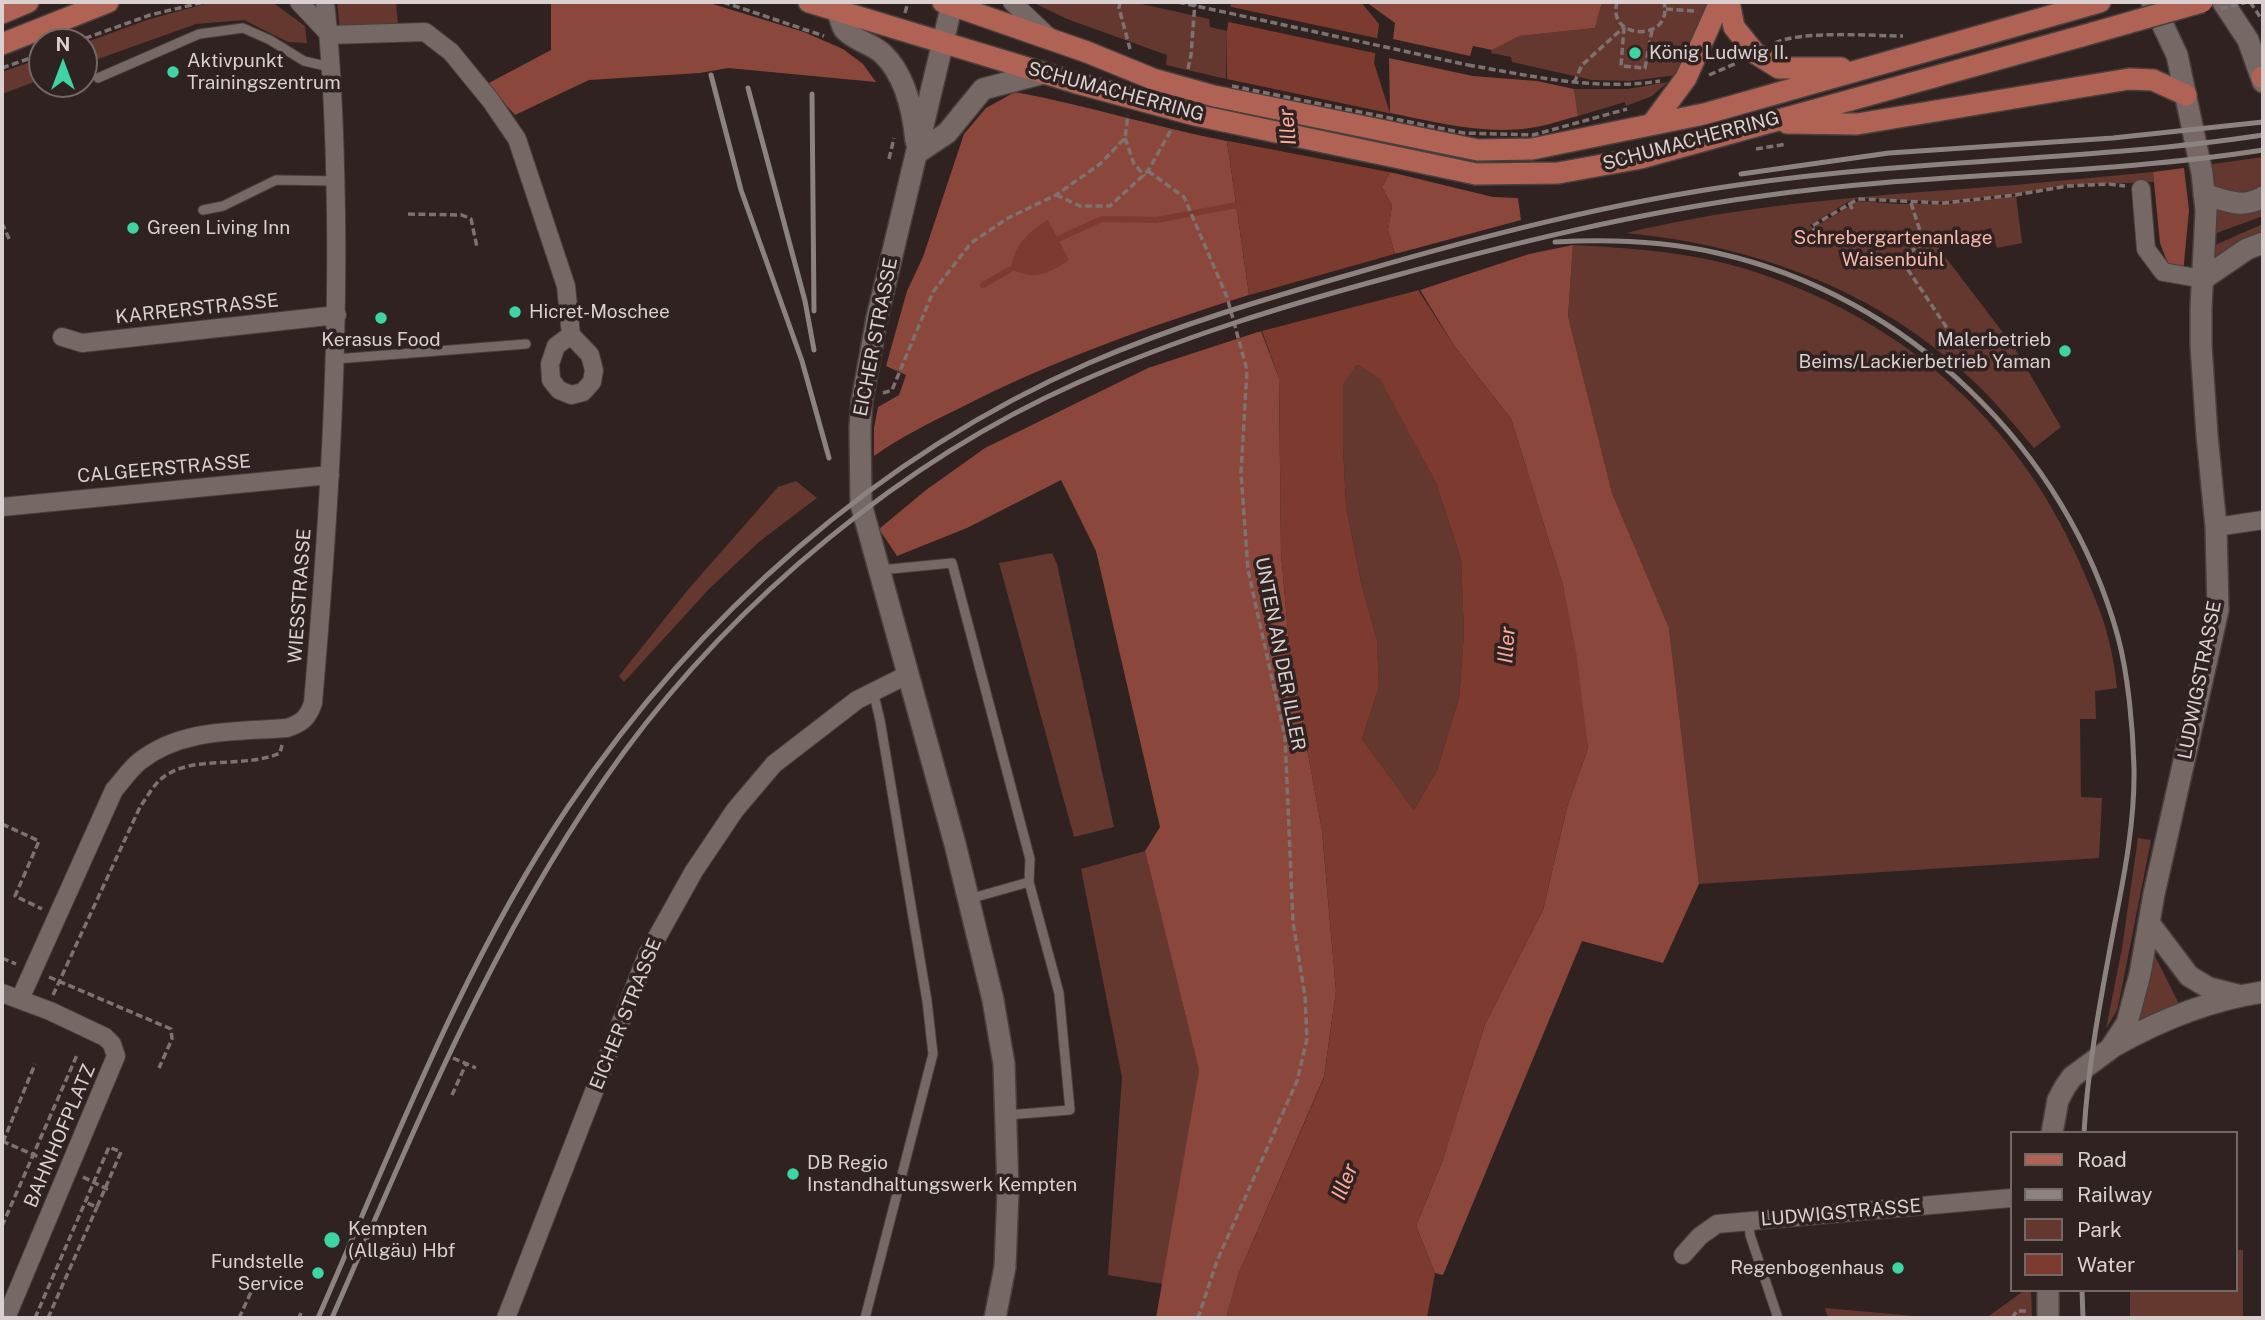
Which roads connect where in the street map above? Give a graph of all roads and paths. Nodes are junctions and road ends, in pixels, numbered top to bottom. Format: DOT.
graph roads {
  1 [pos="28,2"];
  2 [pos="108,2"];
  3 [pos="204,2"];
  4 [pos="299,2"];
  5 [pos="325,2"];
  6 [pos="809,2"];
  7 [pos="1012,2"];
  8 [pos="1178,2"];
  9 [pos="1195,2"];
  10 [pos="1617,2"];
  11 [pos="1664,2"];
  12 [pos="2100,2"];
  13 [pos="2152,2"];
  14 [pos="2202,2"];
  15 [pos="2223,2"];
  16 [pos="2250,2"];
  17 [pos="949,3"];
  18 [pos="1721,5"];
  19 [pos="837,9"];
  20 [pos="1665,9"];
  21 [pos="2,13"];
  22 [pos="2263,21"];
  23 [pos="1623,27"];
  24 [pos="1652,30"];
  25 [pos="98,34"];
  26 [pos="328,34"];
  27 [pos="1904,36"];
  28 [pos="1051,39"];
  29 [pos="943,41"];
  30 [pos="2,44"];
  31 [pos="1127,47"];
  32 [pos="1138,52"];
  33 [pos="1755,53"];
  34 [pos="1191,55"];
  35 [pos="28,59"];
  36 [pos="330,67"];
  37 [pos="1871,67"];
  38 [pos="2,68"];
  39 [pos="1044,73"];
  40 [pos="98,78"];
  41 [pos="1686,78"];
  42 [pos="2263,79"];
  43 [pos="1223,83"];
  44 [pos="1574,83"];
  45 [pos="2186,95"];
  46 [pos="1637,120"];
  47 [pos="1767,122"];
  48 [pos="1125,138"];
  49 [pos="917,153"];
  50 [pos="1144,176"];
  51 [pos="336,181"];
  52 [pos="2141,189"];
  53 [pos="2204,194"];
  54 [pos="2263,197"];
  55 [pos="1849,203"];
  56 [pos="1911,203"];
  57 [pos="203,210"];
  58 [pos="1854,212"];
  59 [pos="408,214"];
  60 [pos="2,223"];
  61 [pos="1817,234"];
  62 [pos="10,241"];
  63 [pos="2263,243"];
  64 [pos="477,247"];
  65 [pos="2203,279"];
  66 [pos="337,315"];
  67 [pos="571,335"];
  68 [pos="62,337"];
  69 [pos="1953,337"];
  70 [pos="526,344"];
  71 [pos="336,359"];
  72 [pos="862,401"];
  73 [pos="330,475"];
  74 [pos="2,507"];
  75 [pos="2263,520"];
  76 [pos="2216,527"];
  77 [pos="878,570"];
  78 [pos="908,675"];
  79 [pos="873,691"];
  80 [pos="287,728"];
  81 [pos="2,824"];
  82 [pos="1029,882"];
  83 [pos="969,899"];
  84 [pos="57,916"];
  85 [pos="2149,923"];
  86 [pos="59,981"];
  87 [pos="2263,992"];
  88 [pos="2,993"];
  89 [pos="2239,996"];
  90 [pos="20,999"];
  91 [pos="46,1010"];
  92 [pos="2109,1049"];
  93 [pos="77,1055"];
  94 [pos="453,1058"];
  95 [pos="35,1064"];
  96 [pos="466,1064"];
  97 [pos="159,1068"];
  98 [pos="476,1068"];
  99 [pos="452,1095"];
  100 [pos="1006,1115"];
  101 [pos="2052,1131"];
  102 [pos="2,1142"];
  103 [pos="33,1155"];
  104 [pos="69,1171"];
  105 [pos="96,1184"];
  106 [pos="107,1189"];
  107 [pos="2010,1198"];
  108 [pos="85,1202"];
  109 [pos="97,1207"];
  110 [pos="1749,1222"];
  111 [pos="2,1226"];
  112 [pos="1683,1255"];
  113 [pos="252,1290"];
  114 [pos="2048,1292"];
  115 [pos="301,1312"];
  116 [pos="6,1318"];
  117 [pos="34,1318"];
  118 [pos="48,1318"];
  119 [pos="239,1318"];
  120 [pos="299,1318"];
  121 [pos="506,1318"];
  122 [pos="865,1318"];
  123 [pos="995,1318"];
  124 [pos="1198,1318"];
  125 [pos="1778,1318"];
  126 [pos="2048,1318"];
  1 -- 21 [label="main road"];
  2 -- 30 [label="main road"];
  3 -- 25 [label="path"];
  4 -- 26 [label="street"];
  5 -- 26 [label="street, WIESSTRASSE"];
  6 -- 19 [label="main road, SCHUMACHERRING"];
  7 -- 28 [label="street"];
  8 -- 44 [label="path, bridge"];
  9 -- 34 [label="path"];
  10 -- 23 [label="path"];
  11 -- 20 [label="path"];
  12 -- 37 [label="main road, SCHUMACHERRING"];
  13 -- 45 [label="street, LUDWIGSTRASSE"];
  14 -- 47 [label="main road, SCHUMACHERRING, bridge"];
  15 -- 42 [label="street"];
  16 -- 22 [label="path"];
  17 -- 28 [label="main road, SCHUMACHERRING"];
  17 -- 29 [label="street, EICHER STRASSE"];
  18 -- 20 [label="path"];
  18 -- 33 [label="main road"];
  18 -- 41 [label="main road"];
  19 -- 29 [label="main road, SCHUMACHERRING"];
  19 -- 49 [label="street"];
  20 -- 24 [label="path"];
  23 -- 24 [label="path"];
  23 -- 24 [label="path"];
  23 -- 44 [label="path"];
  26 -- 36 [label="street, WIESSTRASSE"];
  26 -- 67 [label="street"];
  27 -- 33 [label="path"];
  28 -- 46 [label="main road, SCHUMACHERRING, bridge"];
  29 -- 39 [label="main road, SCHUMACHERRING"];
  29 -- 49 [label="street, EICHER STRASSE"];
  31 -- 32 [label="path"];
  33 -- 37 [label="main road"];
  33 -- 41 [label="path"];
  35 -- 38 [label="path"];
  36 -- 40 [label="lane"];
  36 -- 51 [label="street, WIESSTRASSE"];
  37 -- 46 [label="main road, SCHUMACHERRING"];
  39 -- 47 [label="main road, SCHUMACHERRING, bridge"];
  39 -- 49 [label="street"];
  41 -- 44 [label="path"];
  41 -- 46 [label="main road"];
  43 -- 46 [label="path, bridge"];
  45 -- 47 [label="main road"];
  45 -- 53 [label="street, LUDWIGSTRASSE"];
  48 -- 50 [label="path"];
  49 -- 72 [label="street, EICHER STRASSE"];
  50 -- 72 [label="path"];
  50 -- 124 [label="path, UNTEN AN DER ILLER"];
  51 -- 57 [label="lane"];
  51 -- 66 [label="street, WIESSTRASSE"];
  52 -- 56 [label="path"];
  52 -- 65 [label="street"];
  53 -- 54 [label="street"];
  53 -- 65 [label="street, LUDWIGSTRASSE"];
  55 -- 56 [label="path"];
  55 -- 58 [label="path"];
  55 -- 61 [label="path"];
  56 -- 69 [label="path"];
  59 -- 64 [label="path"];
  60 -- 62 [label="path"];
  63 -- 65 [label="street"];
  65 -- 76 [label="street, LUDWIGSTRASSE"];
  66 -- 68 [label="street, KARRERSTRASSE"];
  66 -- 71 [label="street, WIESSTRASSE"];
  70 -- 71 [label="lane"];
  71 -- 73 [label="street, WIESSTRASSE"];
  72 -- 77 [label="street, EICHER STRASSE"];
  73 -- 74 [label="street, CALGEERSTRASSE"];
  73 -- 80 [label="street, WIESSTRASSE"];
  75 -- 76 [label="street"];
  76 -- 85 [label="street, LUDWIGSTRASSE"];
  77 -- 78 [label="street, EICHER STRASSE"];
  77 -- 82 [label="lane"];
  78 -- 79 [label="street, EICHER STRASSE"];
  78 -- 83 [label="street, EICHER STRASSE"];
  79 -- 121 [label="street, EICHER STRASSE"];
  79 -- 122 [label="lane"];
  80 -- 84 [label="street"];
  80 -- 86 [label="path"];
  81 -- 84 [label="path"];
  82 -- 83 [label="lane"];
  82 -- 100 [label="lane"];
  83 -- 100 [label="street, EICHER STRASSE"];
  84 -- 90 [label="street"];
  85 -- 89 [label="street"];
  85 -- 92 [label="street, LUDWIGSTRASSE"];
  86 -- 91 [label="path"];
  86 -- 97 [label="path"];
  87 -- 89 [label="street"];
  88 -- 90 [label="street, BAHNHOFPLATZ"];
  89 -- 92 [label="street"];
  90 -- 91 [label="street, BAHNHOFPLATZ"];
  91 -- 104 [label="street, BAHNHOFPLATZ"];
  92 -- 101 [label="street, LUDWIGSTRASSE"];
  93 -- 103 [label="path"];
  94 -- 96 [label="path"];
  95 -- 102 [label="path"];
  96 -- 98 [label="path"];
  96 -- 99 [label="path"];
  100 -- 123 [label="street, EICHER STRASSE"];
  102 -- 103 [label="path"];
  103 -- 104 [label="path"];
  103 -- 111 [label="path"];
  104 -- 116 [label="street, BAHNHOFPLATZ"];
  105 -- 106 [label="path"];
  106 -- 108 [label="path"];
  106 -- 109 [label="path"];
  107 -- 110 [label="street, LUDWIGSTRASSE"];
  108 -- 109 [label="path"];
  108 -- 117 [label="path"];
  109 -- 118 [label="path"];
  110 -- 112 [label="street, LUDWIGSTRASSE"];
  110 -- 125 [label="lane"];
  113 -- 119 [label="path"];
  114 -- 126 [label="street"];
  115 -- 120 [label="path"];
}
